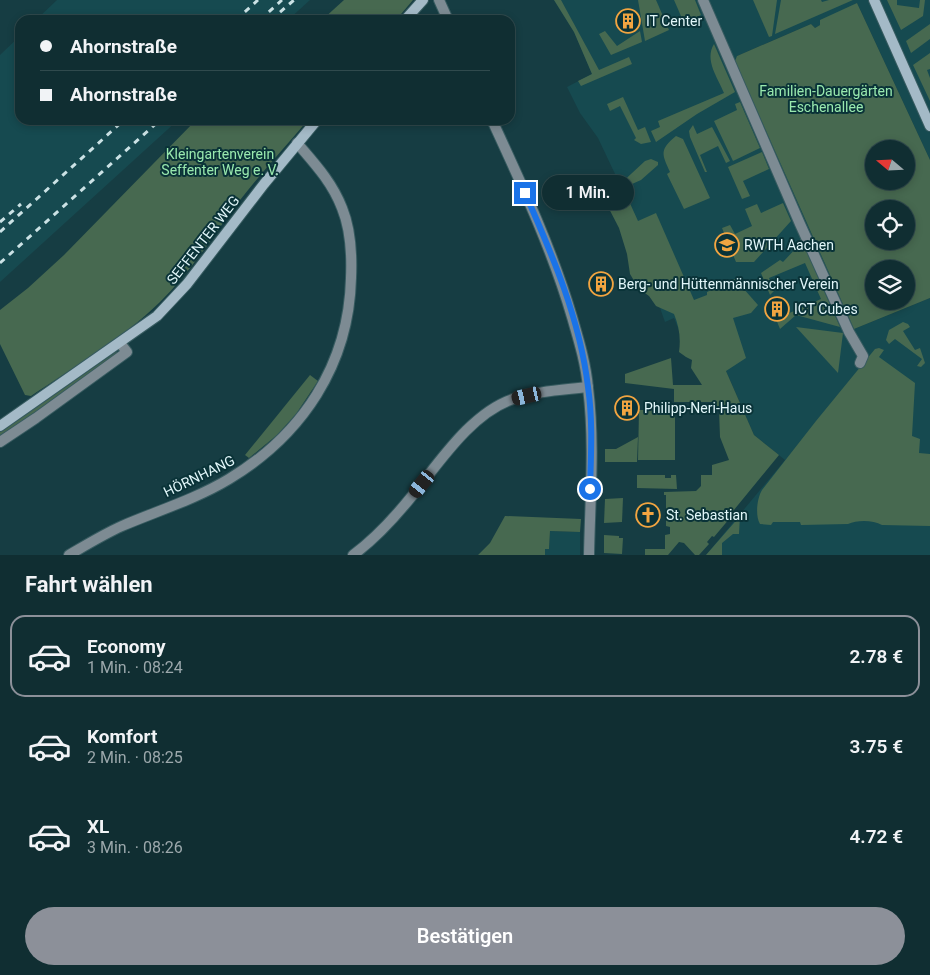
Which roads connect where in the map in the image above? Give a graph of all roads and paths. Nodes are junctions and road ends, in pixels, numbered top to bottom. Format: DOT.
graph roads {
  1 [pos="423,0"];
  2 [pos="440,0"];
  3 [pos="703,0"];
  4 [pos="874,0"];
  5 [pos="410,15"];
  6 [pos="446,15"];
  7 [pos="313,125"];
  8 [pos="494,125"];
  9 [pos="930,126"];
  10 [pos="297,143"];
  11 [pos="120,343"];
  12 [pos="860,363"];
  13 [pos="588,387"];
  14 [pos="0,426"];
  15 [pos="0,442"];
  16 [pos="69,555"];
  17 [pos="353,555"];
  18 [pos="589,555"];
  1 -- 5 [label="street"];
  2 -- 6 [label="street"];
  3 -- 12 [label="street"];
  4 -- 9 [label="street"];
  7 -- 10 [label="street, SEFFENTER WEG"];
  8 -- 13 [label="street"];
  10 -- 11 [label="street, SEFFENTER WEG"];
  10 -- 16 [label="street, HÖRNHANG"];
  11 -- 14 [label="street, SEFFENTER WEG"];
  11 -- 15 [label="street"];
  13 -- 17 [label="street"];
  13 -- 18 [label="street"];
}
